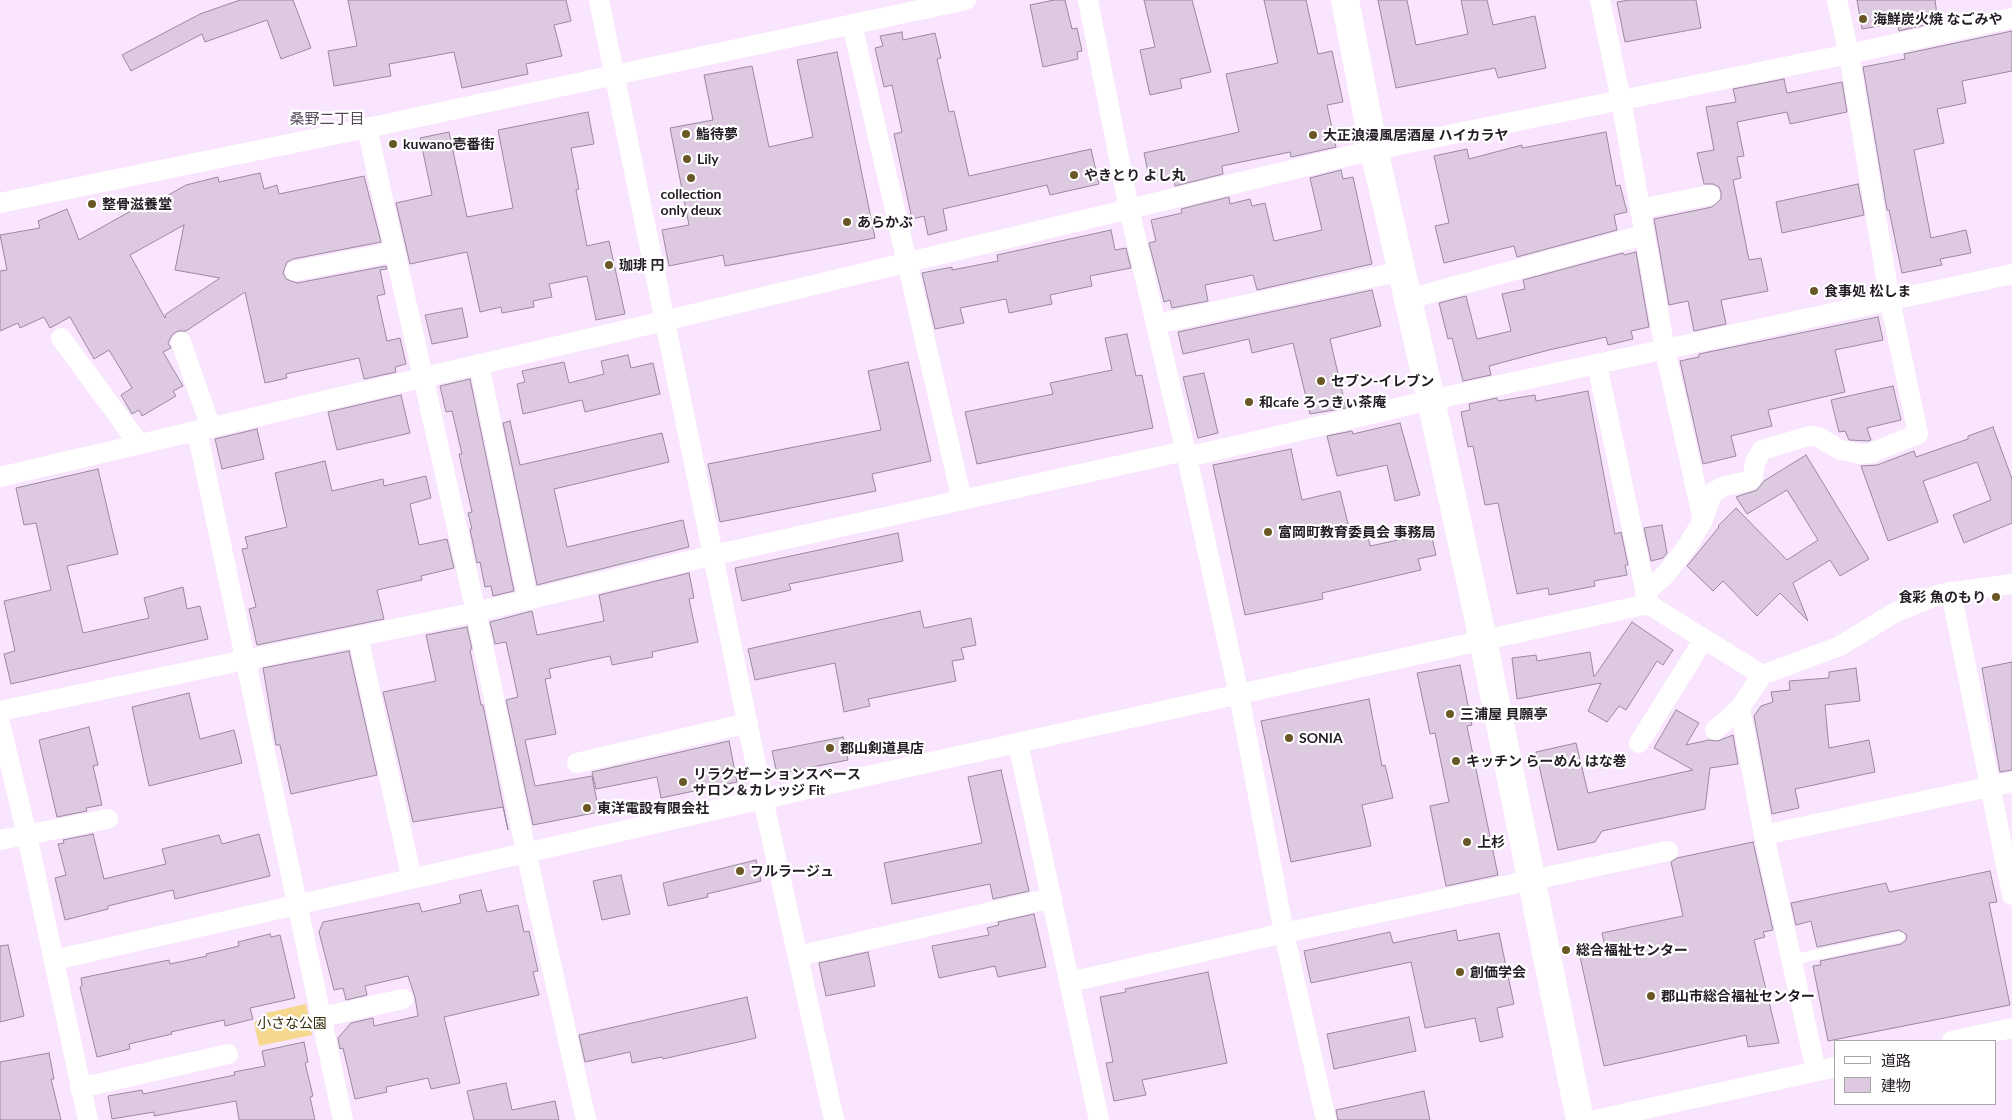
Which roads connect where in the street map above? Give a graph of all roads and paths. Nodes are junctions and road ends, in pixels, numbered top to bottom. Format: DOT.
graph roads {
  1 [pos="599,0"];
  2 [pos="966,0"];
  3 [pos="1088,0"];
  4 [pos="1345,0"];
  5 [pos="1600,0"];
  6 [pos="1837,0"];
  7 [pos="2012,18"];
  8 [pos="852,24"];
  9 [pos="1849,54"];
  10 [pos="614,74"];
  11 [pos="1621,100"];
  12 [pos="367,128"];
  13 [pos="1374,150"];
  14 [pos="1710,195"];
  15 [pos="0,203"];
  16 [pos="1129,209"];
  17 [pos="1640,209"];
  18 [pos="1644,235"];
  19 [pos="394,252"];
  20 [pos="905,262"];
  21 [pos="295,271"];
  22 [pos="1402,271"];
  23 [pos="2012,274"];
  24 [pos="1408,299"];
  25 [pos="1890,301"];
  26 [pos="664,321"];
  27 [pos="1156,324"];
  28 [pos="61,338"];
  29 [pos="181,342"];
  30 [pos="1665,350"];
  31 [pos="479,364"];
  32 [pos="1597,365"];
  33 [pos="421,377"];
  34 [pos="1431,400"];
  35 [pos="204,429"];
  36 [pos="139,444"];
  37 [pos="1186,454"];
  38 [pos="0,477"];
  39 [pos="962,500"];
  40 [pos="1703,520"];
  41 [pos="714,555"];
  42 [pos="2012,584"];
  43 [pos="1951,592"];
  44 [pos="1647,598"];
  45 [pos="528,600"];
  46 [pos="476,612"];
  47 [pos="358,637"];
  48 [pos="1704,638"];
  49 [pos="1483,640"];
  50 [pos="245,660"];
  51 [pos="1762,675"];
  52 [pos="1239,695"];
  53 [pos="1740,708"];
  54 [pos="0,711"];
  55 [pos="0,723"];
  56 [pos="748,723"];
  57 [pos="1715,730"];
  58 [pos="1018,743"];
  59 [pos="1639,743"];
  60 [pos="577,763"];
  61 [pos="2012,782"];
  62 [pos="1991,787"];
  63 [pos="763,799"];
  64 [pos="108,819"];
  65 [pos="27,835"];
  66 [pos="1764,835"];
  67 [pos="0,840"];
  68 [pos="1668,851"];
  69 [pos="526,852"];
  70 [pos="412,879"];
  71 [pos="1531,880"];
  72 [pos="2012,895"];
  73 [pos="1052,898"];
  74 [pos="298,906"];
  75 [pos="1284,933"];
  76 [pos="1900,936"];
  77 [pos="798,956"];
  78 [pos="54,960"];
  79 [pos="1791,960"];
  80 [pos="1070,982"];
  81 [pos="403,999"];
  82 [pos="322,1017"];
  83 [pos="2012,1028"];
  84 [pos="1957,1040"];
  85 [pos="228,1054"];
  86 [pos="1834,1067"];
  87 [pos="1816,1071"];
  88 [pos="80,1088"];
  89 [pos="88,1120"];
  90 [pos="344,1120"];
  91 [pos="586,1120"];
  92 [pos="834,1120"];
  93 [pos="1099,1120"];
  94 [pos="1326,1120"];
  95 [pos="1580,1120"];
  96 [pos="1595,1120"];
  1 -- 10 [label="street"];
  2 -- 8 [label="street"];
  3 -- 16 [label="street"];
  4 -- 13 [label="street"];
  5 -- 11 [label="street"];
  6 -- 9 [label="street"];
  7 -- 9 [label="street"];
  8 -- 10 [label="street"];
  8 -- 20 [label="street"];
  9 -- 11 [label="street"];
  9 -- 25 [label="street"];
  10 -- 12 [label="street"];
  10 -- 26 [label="street"];
  11 -- 13 [label="street"];
  11 -- 17 [label="street"];
  12 -- 15 [label="street"];
  12 -- 19 [label="street"];
  13 -- 16 [label="street"];
  13 -- 22 [label="street"];
  14 -- 17 [label="street"];
  16 -- 20 [label="street"];
  16 -- 27 [label="street"];
  17 -- 18 [label="street"];
  18 -- 24 [label="street"];
  18 -- 30 [label="street"];
  19 -- 21 [label="street"];
  19 -- 33 [label="street"];
  20 -- 26 [label="street"];
  20 -- 39 [label="street"];
  22 -- 24 [label="street"];
  22 -- 27 [label="street"];
  23 -- 25 [label="street"];
  24 -- 34 [label="street"];
  25 -- 30 [label="street"];
  25 -- 40 [label="street"];
  26 -- 31 [label="street"];
  26 -- 41 [label="street"];
  27 -- 37 [label="street"];
  28 -- 36 [label="street"];
  29 -- 35 [label="street"];
  30 -- 32 [label="street"];
  30 -- 40 [label="street"];
  31 -- 33 [label="street"];
  31 -- 45 [label="street"];
  32 -- 34 [label="street"];
  32 -- 44 [label="street"];
  33 -- 35 [label="street"];
  33 -- 46 [label="street"];
  34 -- 37 [label="street"];
  34 -- 49 [label="street"];
  35 -- 36 [label="street"];
  35 -- 50 [label="street"];
  36 -- 38 [label="street"];
  37 -- 39 [label="street"];
  37 -- 52 [label="street"];
  39 -- 41 [label="street"];
  40 -- 44 [label="street"];
  41 -- 45 [label="street"];
  41 -- 56 [label="street"];
  42 -- 43 [label="street"];
  43 -- 51 [label="street"];
  43 -- 62 [label="street"];
  44 -- 48 [label="street"];
  44 -- 49 [label="street"];
  45 -- 46 [label="street"];
  46 -- 47 [label="street"];
  46 -- 69 [label="street"];
  47 -- 50 [label="street"];
  47 -- 70 [label="street"];
  48 -- 51 [label="street"];
  48 -- 59 [label="street"];
  49 -- 52 [label="street"];
  49 -- 71 [label="street"];
  50 -- 54 [label="street"];
  50 -- 74 [label="street"];
  51 -- 53 [label="street"];
  52 -- 58 [label="street"];
  52 -- 75 [label="street"];
  53 -- 57 [label="street"];
  53 -- 66 [label="street"];
  55 -- 65 [label="street"];
  56 -- 60 [label="street"];
  56 -- 63 [label="street"];
  58 -- 63 [label="street"];
  58 -- 73 [label="street"];
  61 -- 62 [label="street"];
  62 -- 66 [label="street"];
  62 -- 72 [label="street"];
  63 -- 69 [label="street"];
  63 -- 77 [label="street"];
  64 -- 65 [label="street"];
  65 -- 67 [label="street"];
  65 -- 78 [label="street"];
  66 -- 79 [label="street"];
  68 -- 71 [label="street"];
  69 -- 70 [label="street"];
  69 -- 91 [label="street"];
  70 -- 74 [label="street"];
  71 -- 75 [label="street"];
  71 -- 95 [label="street"];
  73 -- 77 [label="street"];
  73 -- 80 [label="street"];
  74 -- 78 [label="street"];
  74 -- 82 [label="street"];
  75 -- 80 [label="street"];
  75 -- 94 [label="street"];
  76 -- 79 [label="lane"];
  77 -- 92 [label="street"];
  78 -- 88 [label="street"];
  79 -- 87 [label="street"];
  80 -- 93 [label="street"];
  81 -- 82 [label="street"];
  82 -- 90 [label="street"];
  83 -- 84 [label="street"];
  85 -- 88 [label="street"];
  86 -- 87 [label="street"];
  87 -- 96 [label="street"];
  88 -- 89 [label="street"];
}
